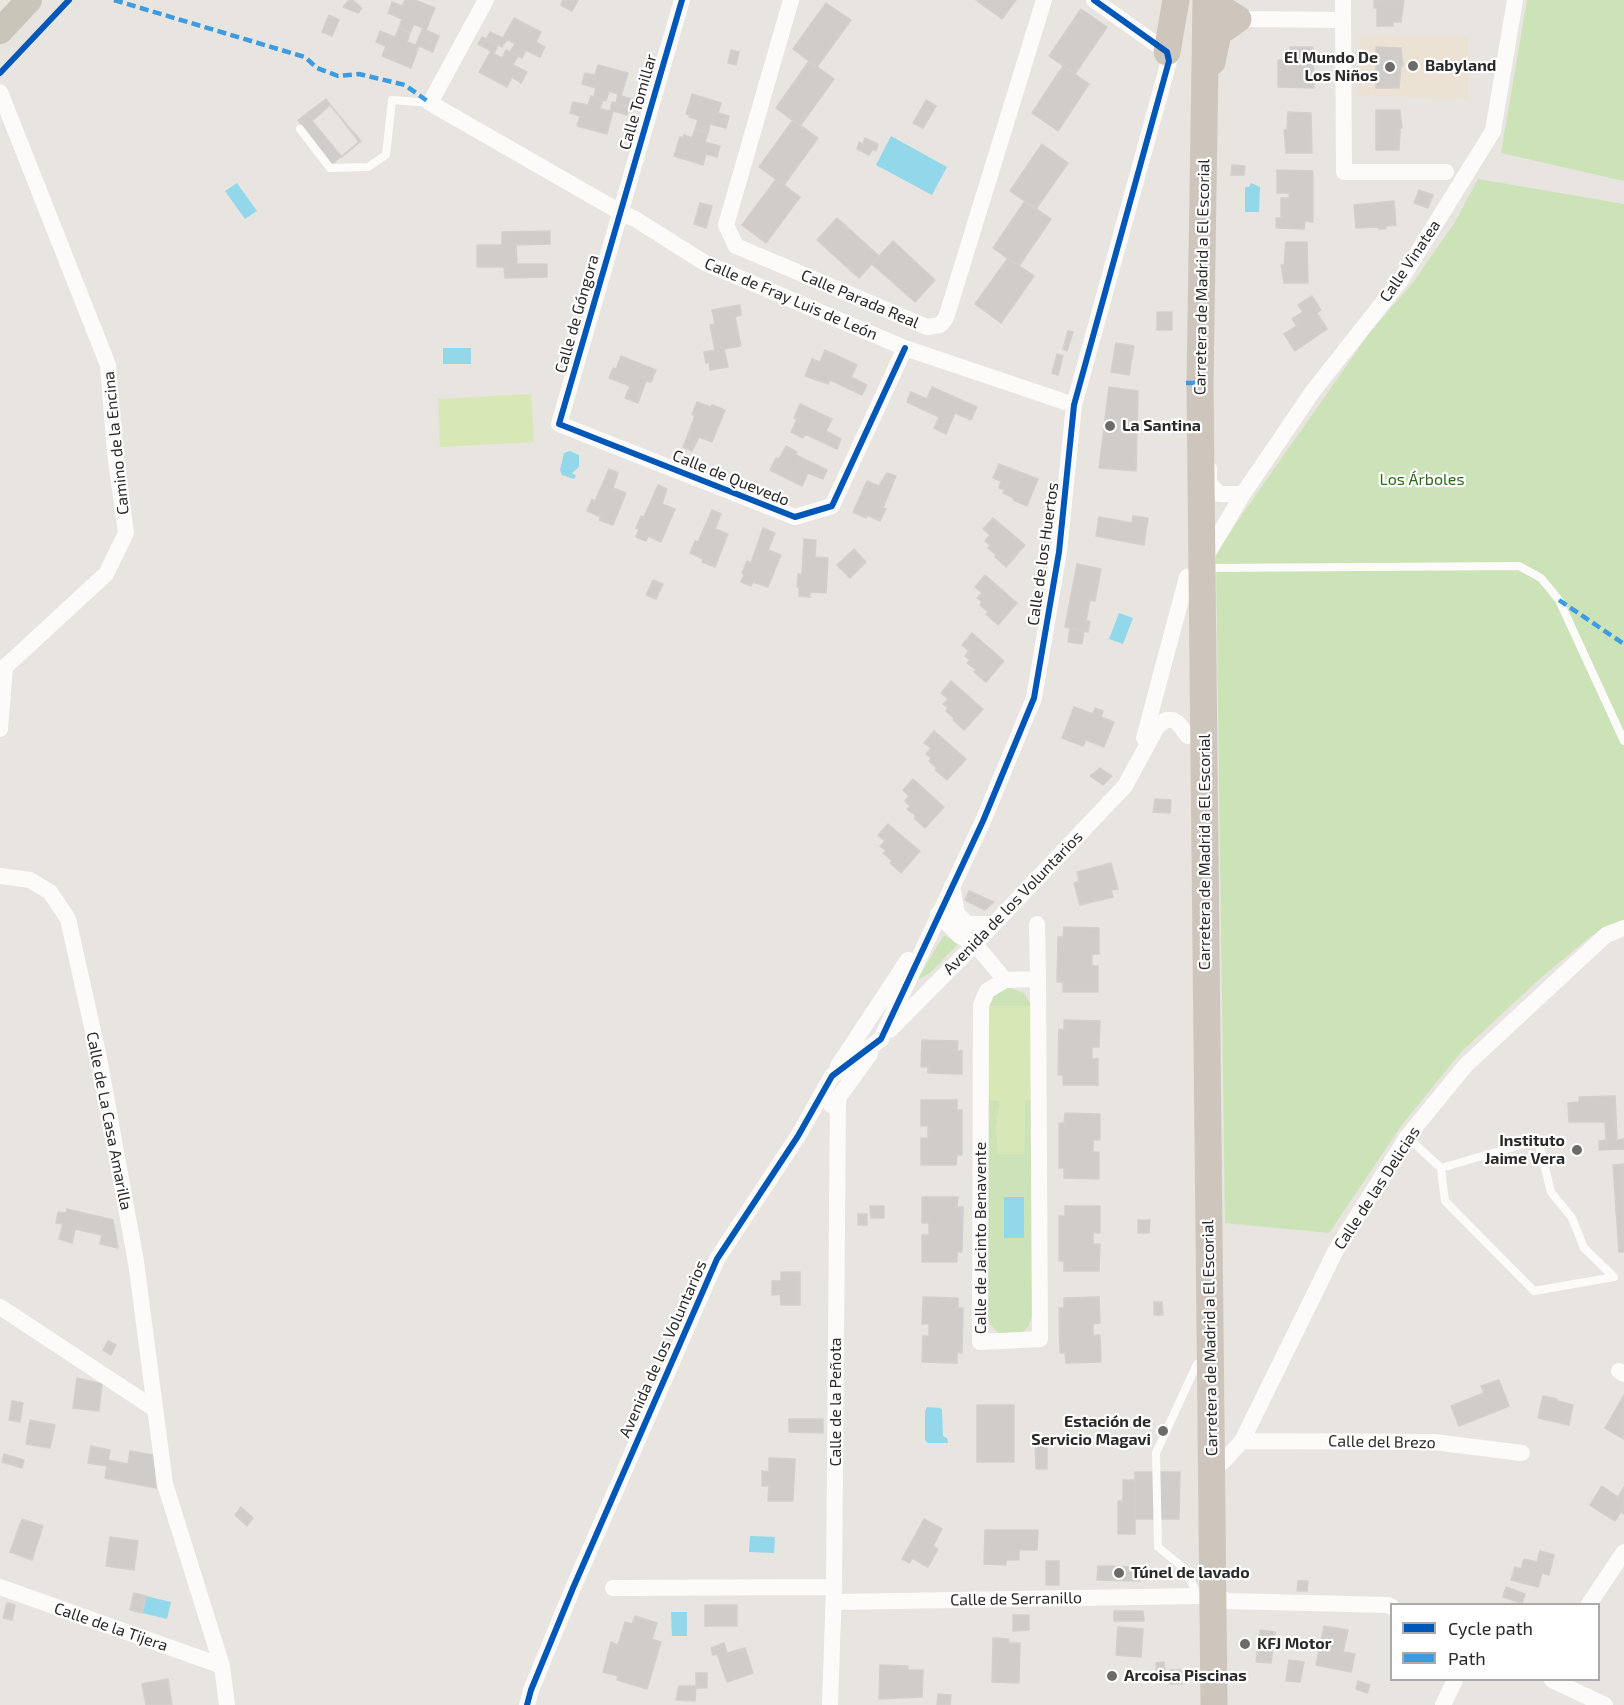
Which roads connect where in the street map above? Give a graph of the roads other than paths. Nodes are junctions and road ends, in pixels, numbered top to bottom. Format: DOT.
graph roads {
  1 [pos="29,0"];
  2 [pos="486,0"];
  3 [pos="682,0"];
  4 [pos="791,0"];
  5 [pos="1044,0"];
  6 [pos="1094,0"];
  7 [pos="1176,0"];
  8 [pos="1191,0"];
  9 [pos="1206,0"];
  10 [pos="1218,0"];
  11 [pos="1343,0"];
  12 [pos="1515,0"];
  13 [pos="1238,19"];
  14 [pos="1343,20"];
  15 [pos="0,31"];
  16 [pos="1167,52"];
  17 [pos="0,92"];
  18 [pos="1204,97"];
  19 [pos="430,103"];
  20 [pos="300,129"];
  21 [pos="1446,172"];
  22 [pos="620,212"];
  23 [pos="905,348"];
  24 [pos="1200,383"];
  25 [pos="1074,405"];
  26 [pos="559,424"];
  27 [pos="1243,494"];
  28 [pos="1198,569"];
  29 [pos="0,729"];
  30 [pos="1188,736"];
  31 [pos="1624,741"];
  32 [pos="1138,762"];
  33 [pos="0,876"];
  34 [pos="952,886"];
  35 [pos="938,914"];
  36 [pos="994,924"];
  37 [pos="1037,924"];
  38 [pos="1624,928"];
  39 [pos="975,944"];
  40 [pos="1038,979"];
  41 [pos="1005,980"];
  42 [pos="881,1039"];
  43 [pos="832,1076"];
  44 [pos="838,1098"];
  45 [pos="798,1136"];
  46 [pos="1407,1137"];
  47 [pos="1441,1168"];
  48 [pos="0,1306"];
  49 [pos="1197,1364"];
  50 [pos="155,1409"];
  51 [pos="1242,1441"];
  52 [pos="1522,1453"];
  53 [pos="1212,1461"];
  54 [pos="1624,1552"];
  55 [pos="0,1587"];
  56 [pos="613,1588"];
  57 [pos="834,1594"];
  58 [pos="1205,1594"];
  59 [pos="1590,1603"];
  60 [pos="1390,1606"];
  61 [pos="222,1666"];
  62 [pos="1455,1681"];
  63 [pos="1554,1681"];
  64 [pos="228,1705"];
  65 [pos="527,1705"];
  66 [pos="830,1705"];
  67 [pos="1199,1705"];
  68 [pos="1214,1705"];
  69 [pos="1443,1705"];
  70 [pos="1605,1705"];
  1 -- 15 [label="main road"];
  2 -- 19 [label="street"];
  3 -- 22 [label="street, Calle Tomillar"];
  4 -- 5 [label="street, Calle Parada Real"];
  6 -- 16 [label="street"];
  7 -- 16 [label="highway"];
  8 -- 28 [label="highway, Carretera de Madrid a El Escorial"];
  9 -- 18 [label="highway, Carretera de Madrid a El Escorial"];
  10 -- 13 [label="highway"];
  11 -- 14 [label="street"];
  12 -- 27 [label="street, Calle Vinatea"];
  13 -- 14 [label="street"];
  13 -- 18 [label="highway"];
  14 -- 21 [label="street"];
  16 -- 25 [label="street, Calle de los Huertos"];
  17 -- 29 [label="street, Camino de la Encina"];
  18 -- 24 [label="highway, Carretera de Madrid a El Escorial"];
  19 -- 20 [label="lane"];
  19 -- 22 [label="street, Calle de Fray Luis de León"];
  22 -- 23 [label="street, Calle de Fray Luis de León"];
  22 -- 26 [label="street, Calle de Góngora"];
  23 -- 25 [label="street, Calle de Fray Luis de León"];
  23 -- 26 [label="street, Calle de Quevedo"];
  24 -- 27 [label="street"];
  24 -- 28 [label="highway, Carretera de Madrid a El Escorial"];
  25 -- 34 [label="street, Calle de los Huertos"];
  27 -- 28 [label="street, Calle Vinatea"];
  28 -- 30 [label="highway, Carretera de Madrid a El Escorial"];
  28 -- 31 [label="lane"];
  28 -- 32 [label="street, Avenida de los Voluntarios"];
  28 -- 53 [label="highway, Carretera de Madrid a El Escorial"];
  30 -- 32 [label="street, Avenida de los Voluntarios"];
  30 -- 49 [label="highway, Carretera de Madrid a El Escorial"];
  32 -- 36 [label="street, Avenida de los Voluntarios"];
  33 -- 50 [label="street, Calle de La Casa Amarilla"];
  34 -- 35 [label="street, Calle de los Huertos"];
  34 -- 36 [label="street"];
  35 -- 39 [label="street"];
  35 -- 42 [label="street, Calle de los Huertos"];
  35 -- 43 [label="street, Calle de los Huertos"];
  36 -- 39 [label="street, Avenida de los Voluntarios"];
  37 -- 40 [label="street, Calle de Jacinto Benavente"];
  38 -- 46 [label="street, Calle de las Delicias"];
  39 -- 41 [label="street"];
  39 -- 42 [label="street, Avenida de los Voluntarios"];
  40 -- 41 [label="street"];
  40 -- 41 [label="street, Calle de Jacinto Benavente"];
  42 -- 43 [label="street, Avenida de los Voluntarios"];
  42 -- 44 [label="street, Avenida de los Voluntarios"];
  43 -- 45 [label="street, Avenida de los Voluntarios"];
  44 -- 45 [label="street, Avenida de los Voluntarios"];
  44 -- 57 [label="street, Calle de la Peñota"];
  45 -- 65 [label="street, Avenida de los Voluntarios"];
  46 -- 47 [label="lane"];
  46 -- 51 [label="street, Calle de las Delicias"];
  47 -- 47 [label="lane"];
  48 -- 50 [label="street"];
  49 -- 58 [label="highway, Carretera de Madrid a El Escorial"];
  49 -- 58 [label="lane"];
  50 -- 61 [label="street, Calle de La Casa Amarilla"];
  51 -- 52 [label="street, Calle del Brezo"];
  51 -- 53 [label="street, Calle de las Delicias"];
  53 -- 58 [label="highway, Carretera de Madrid a El Escorial"];
  54 -- 59 [label="street"];
  55 -- 61 [label="street, Calle de la Tijera"];
  56 -- 57 [label="street, Calle de Serranillo"];
  57 -- 58 [label="street, Calle de Serranillo"];
  57 -- 66 [label="street, Calle de la Peñota"];
  58 -- 60 [label="street"];
  58 -- 67 [label="highway, Carretera de Madrid a El Escorial"];
  58 -- 68 [label="highway, Carretera de Madrid a El Escorial"];
  61 -- 64 [label="street, Calle de La Casa Amarilla"];
  62 -- 69 [label="street"];
  63 -- 70 [label="street"];
}
